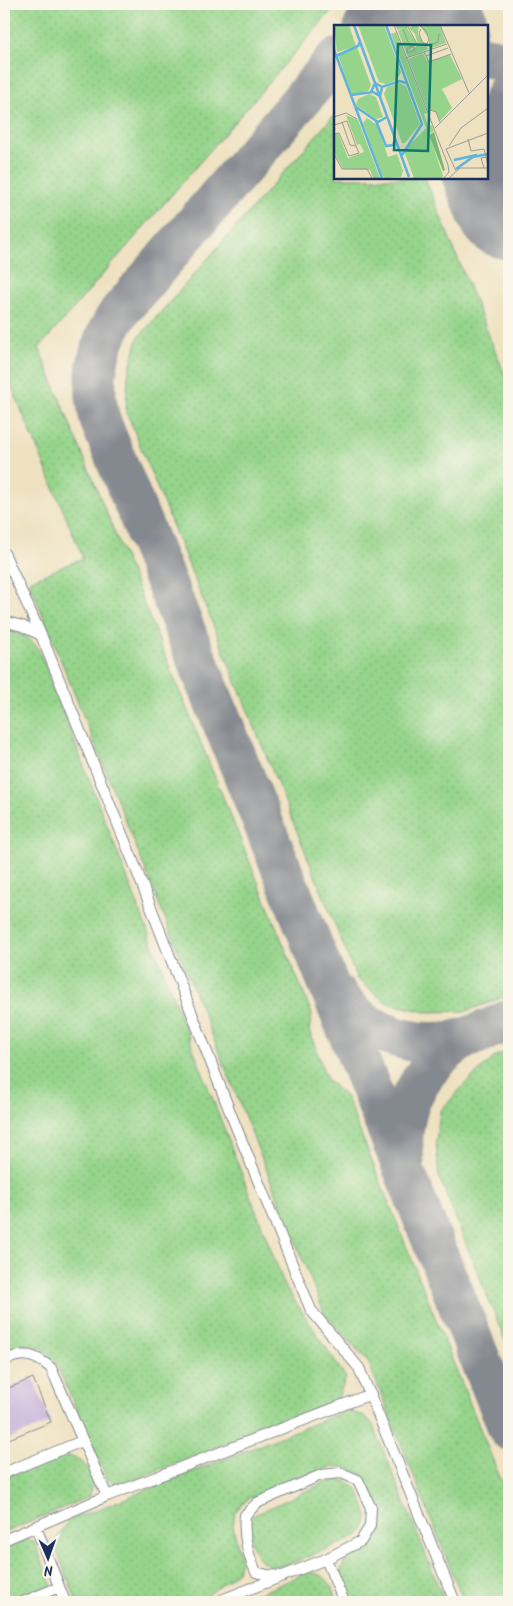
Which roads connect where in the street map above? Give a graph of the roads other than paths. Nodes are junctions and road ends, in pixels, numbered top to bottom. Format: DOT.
graph roads {
  1 [pos="4,553"];
  2 [pos="4,621"];
  3 [pos="41,635"];
  4 [pos="4,1360"];
  5 [pos="371,1394"];
  6 [pos="82,1442"];
  7 [pos="4,1473"];
  8 [pos="108,1496"];
  9 [pos="36,1527"];
  10 [pos="4,1540"];
  11 [pos="326,1559"];
  12 [pos="283,1576"];
  13 [pos="59,1587"];
  14 [pos="23,1602"];
  15 [pos="65,1602"];
  16 [pos="218,1602"];
  17 [pos="344,1602"];
  18 [pos="455,1602"];
  1 -- 3 [label="lane"];
  2 -- 3 [label="lane"];
  3 -- 5 [label="lane"];
  4 -- 6 [label="lane"];
  5 -- 8 [label="lane"];
  5 -- 18 [label="lane"];
  6 -- 7 [label="lane"];
  6 -- 8 [label="lane"];
  8 -- 9 [label="lane"];
  9 -- 10 [label="lane"];
  9 -- 13 [label="lane"];
  11 -- 12 [label="lane"];
  11 -- 12 [label="lane"];
  11 -- 17 [label="lane"];
  12 -- 16 [label="lane"];
  13 -- 14 [label="lane"];
  13 -- 15 [label="lane"];
}
